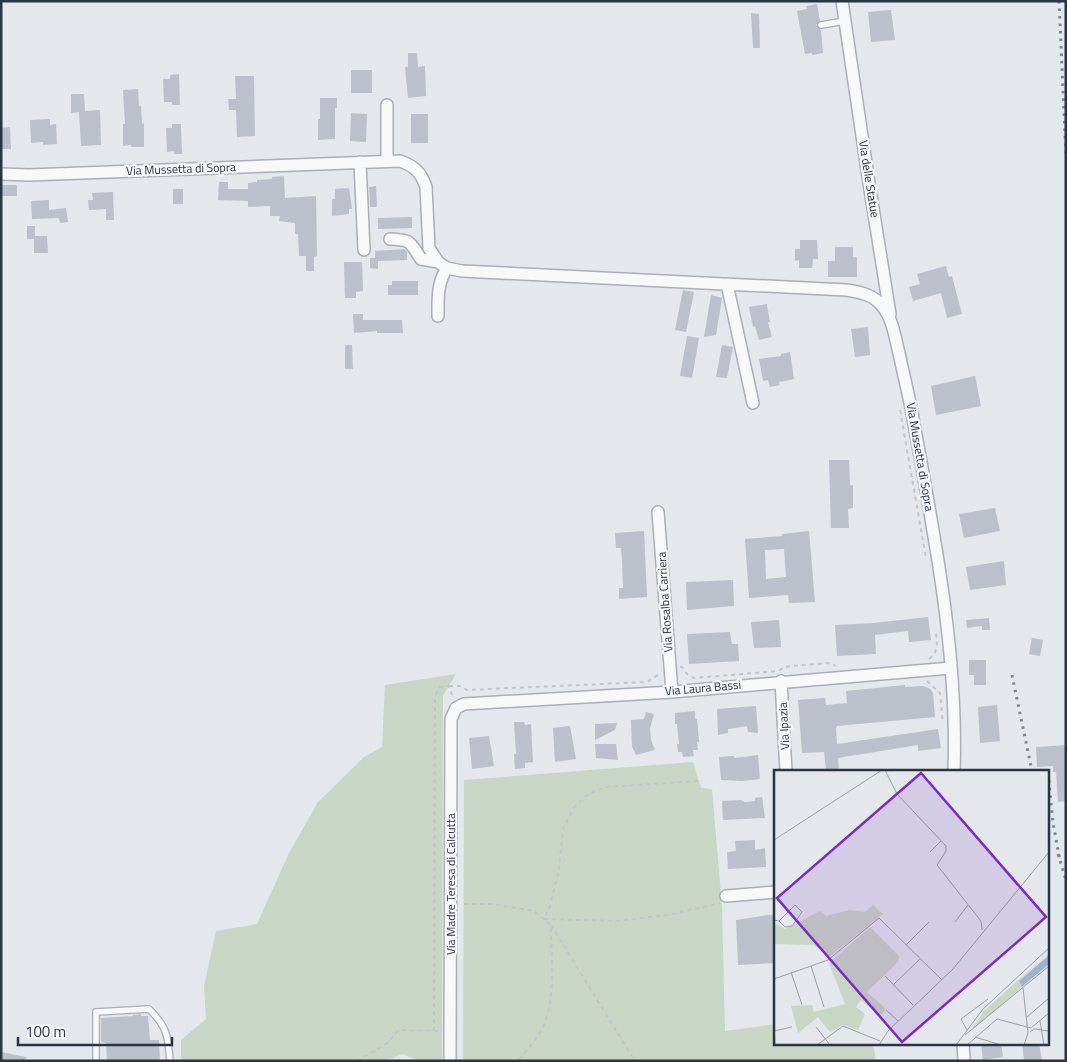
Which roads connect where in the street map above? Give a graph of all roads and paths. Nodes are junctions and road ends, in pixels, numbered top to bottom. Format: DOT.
graph roads {
  1 [pos="842,1"];
  2 [pos="821,25"];
  3 [pos="850,28"];
  4 [pos="387,105"];
  5 [pos="387,160"];
  6 [pos="360,162"];
  7 [pos="1,174"];
  8 [pos="390,240"];
  9 [pos="364,250"];
  10 [pos="442,265"];
  11 [pos="728,284"];
  12 [pos="438,316"];
  13 [pos="892,325"];
  14 [pos="752,403"];
  15 [pos="899,405"];
  16 [pos="658,512"];
  17 [pos="927,566"];
  18 [pos="936,630"];
  19 [pos="670,667"];
  20 [pos="838,667"];
  21 [pos="951,668"];
  22 [pos="925,670"];
  23 [pos="781,681"];
  24 [pos="449,686"];
  25 [pos="672,692"];
  26 [pos="456,708"];
  27 [pos="944,725"];
  28 [pos="786,770"];
  29 [pos="954,770"];
  30 [pos="698,781"];
  31 [pos="774,892"];
  32 [pos="724,899"];
  33 [pos="464,904"];
  34 [pos="544,920"];
  35 [pos="551,925"];
  36 [pos="434,1031"];
  37 [pos="451,1032"];
  38 [pos="963,1044"];
  39 [pos="96,1061"];
  40 [pos="170,1061"];
  41 [pos="357,1061"];
  42 [pos="450,1061"];
  43 [pos="518,1061"];
  44 [pos="635,1061"];
  45 [pos="964,1061"];
  1 -- 3 [label="street, Via delle Statue"];
  2 -- 3 [label="lane"];
  3 -- 13 [label="street, Via delle Statue"];
  4 -- 5 [label="street"];
  5 -- 6 [label="street, Via Mussetta di Sopra"];
  5 -- 10 [label="street, Via Mussetta di Sopra"];
  6 -- 7 [label="street, Via Mussetta di Sopra"];
  6 -- 9 [label="street"];
  8 -- 10 [label="street, Via Mussetta di Sopra"];
  10 -- 11 [label="street, Via Mussetta di Sopra"];
  10 -- 12 [label="street"];
  11 -- 13 [label="street, Via Mussetta di Sopra"];
  11 -- 14 [label="street"];
  13 -- 21 [label="street, Via Mussetta di Sopra"];
  15 -- 17 [label="path"];
  16 -- 19 [label="street, Via Rosalba Carriera"];
  18 -- 22 [label="path"];
  19 -- 20 [label="path"];
  19 -- 24 [label="path"];
  19 -- 25 [label="street, Via Rosalba Carriera"];
  21 -- 22 [label="street, Via Laura Bassi"];
  21 -- 29 [label="street, Via Mussetta di Sopra"];
  22 -- 23 [label="street, Via Laura Bassi"];
  22 -- 27 [label="path"];
  23 -- 25 [label="street, Via Laura Bassi"];
  23 -- 28 [label="street, Via Ipazia"];
  24 -- 26 [label="path"];
  24 -- 36 [label="path"];
  25 -- 26 [label="street, Via Laura Bassi"];
  26 -- 37 [label="street, Via Madre Teresa di Calcutta"];
  30 -- 34 [label="path"];
  31 -- 32 [label="street"];
  32 -- 34 [label="path"];
  33 -- 34 [label="path"];
  34 -- 35 [label="path"];
  35 -- 43 [label="path"];
  35 -- 44 [label="path"];
  36 -- 37 [label="path"];
  36 -- 41 [label="path"];
  37 -- 42 [label="street, Via Madre Teresa di Calcutta"];
  38 -- 45 [label="street"];
  39 -- 40 [label="lane"];
}
